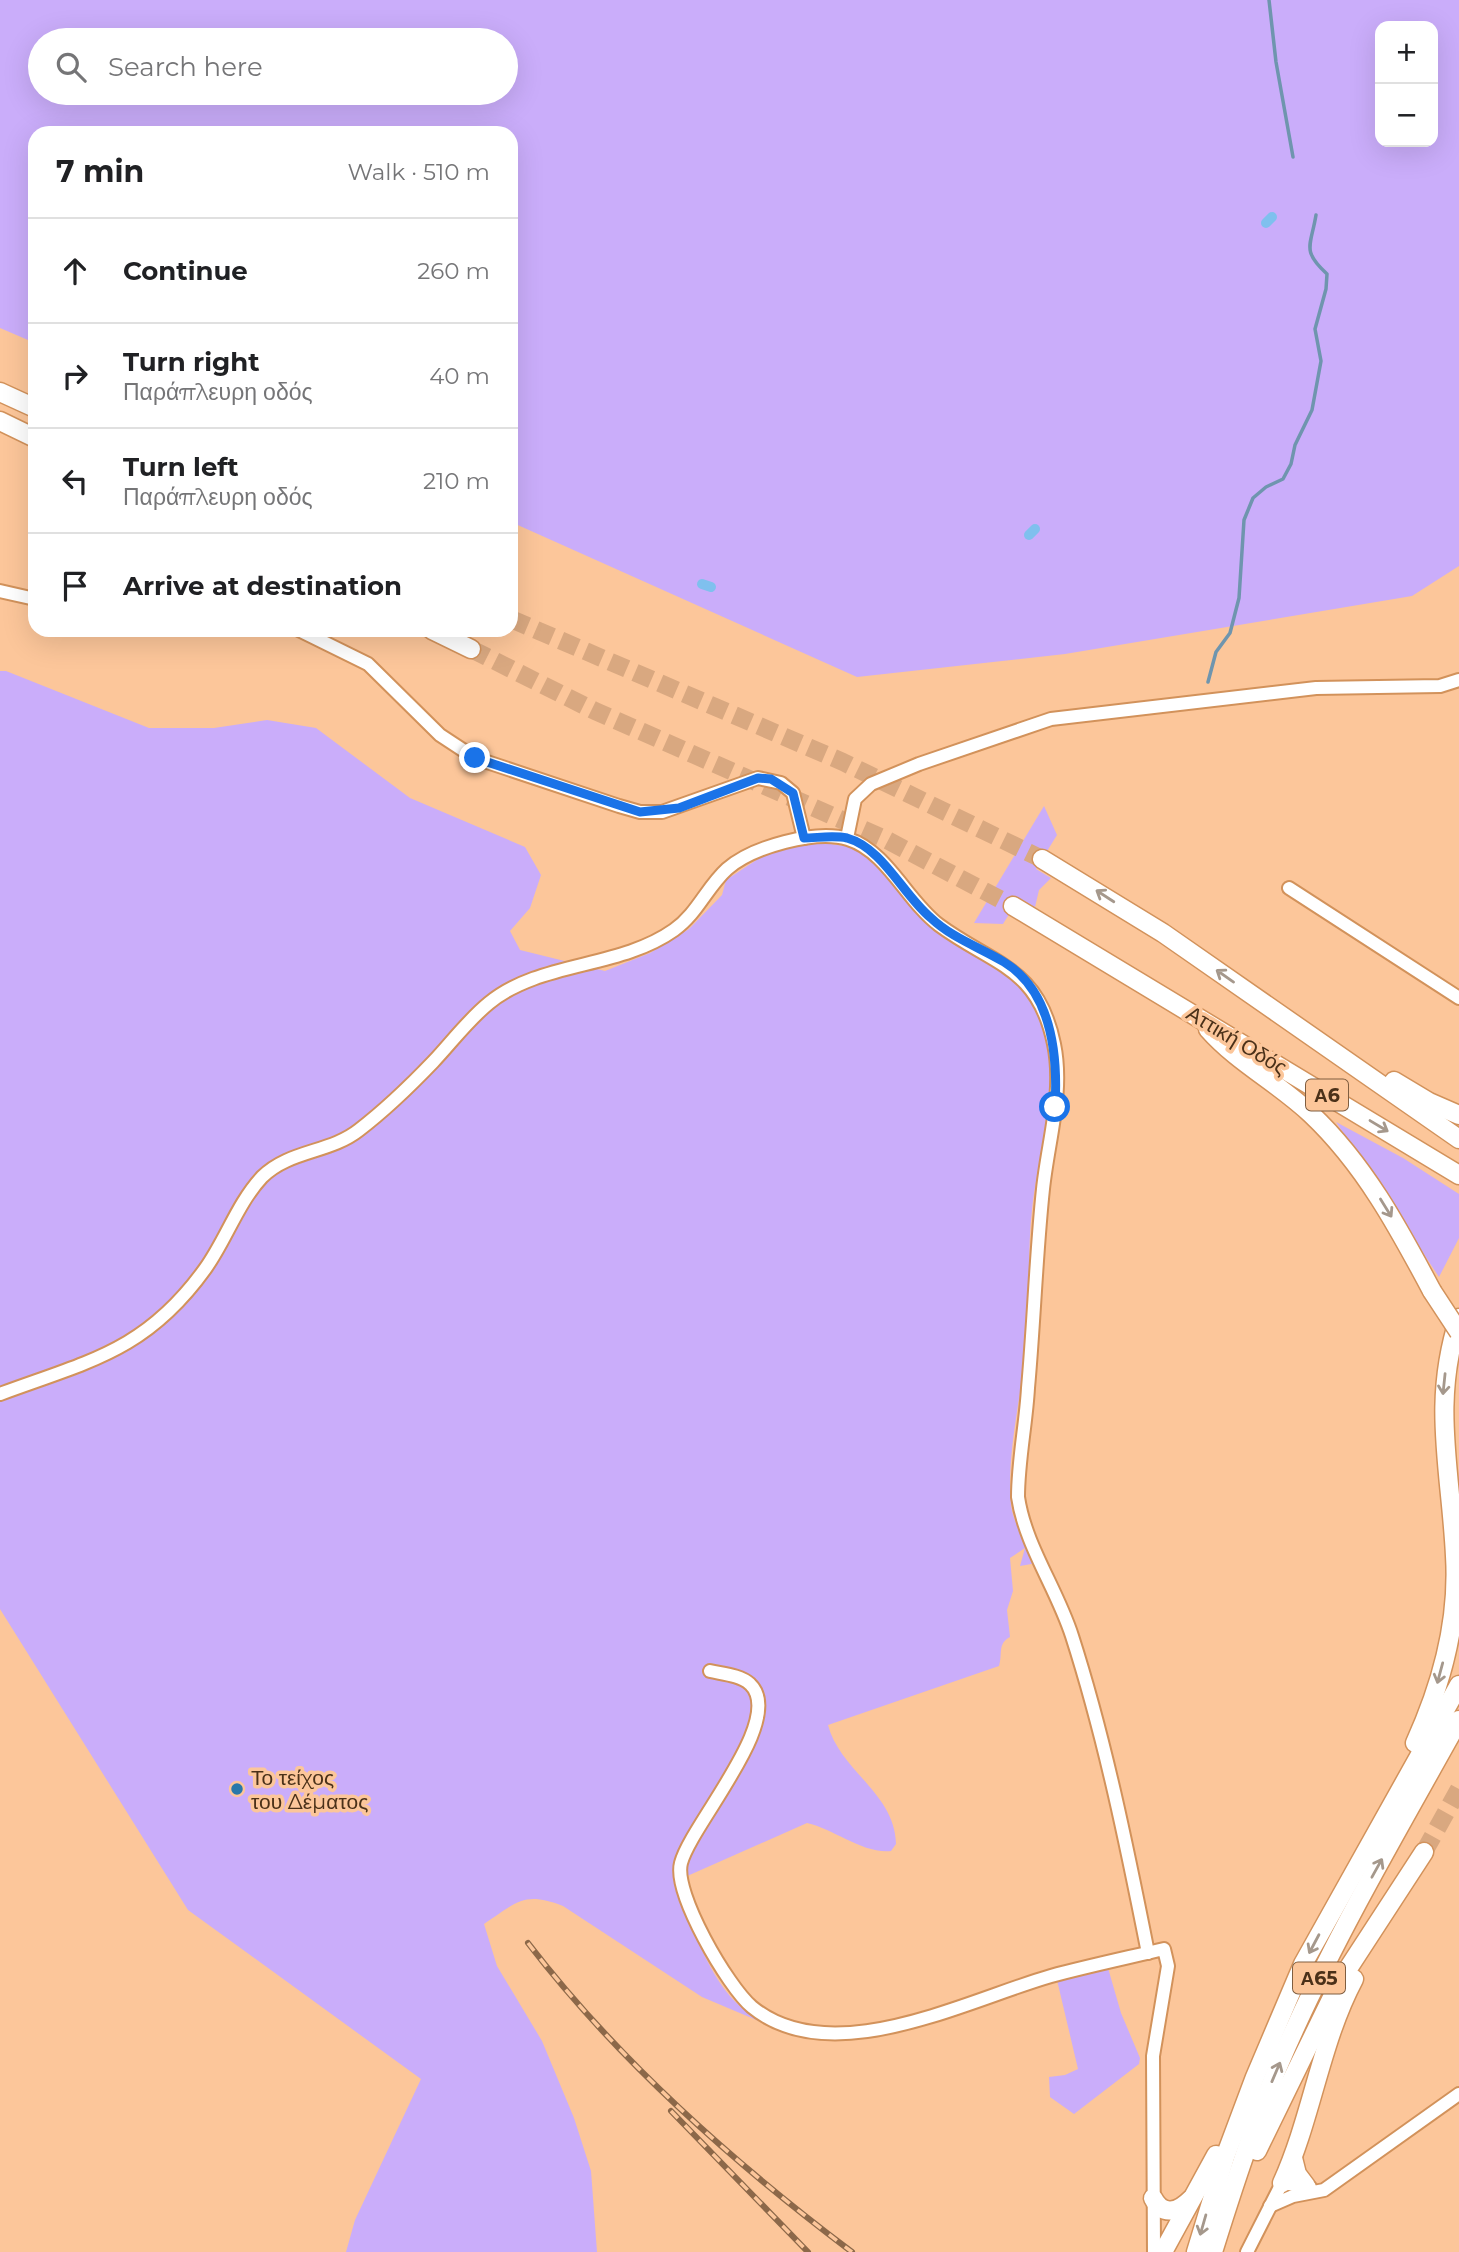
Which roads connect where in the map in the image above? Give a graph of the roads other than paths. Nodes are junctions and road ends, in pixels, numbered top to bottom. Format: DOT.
graph roads {
  1 [pos="0,393"];
  2 [pos="28,405"];
  3 [pos="0,421"];
  4 [pos="28,435"];
  5 [pos="0,591"];
  6 [pos="28,597"];
  7 [pos="313,637"];
  8 [pos="446,637"];
  9 [pos="471,649"];
  10 [pos="1459,680"];
  11 [pos="804,838"];
  12 [pos="847,838"];
  13 [pos="1042,859"];
  14 [pos="1289,888"];
  15 [pos="1013,906"];
  16 [pos="1459,998"];
  17 [pos="1195,1014"];
  18 [pos="1281,1014"];
  19 [pos="1459,1115"];
  20 [pos="1459,1139"];
  21 [pos="1459,1175"];
  22 [pos="1459,1318"];
  23 [pos="1459,1332"];
  24 [pos="0,1394"];
  25 [pos="710,1671"];
  26 [pos="1459,1685"];
  27 [pos="1459,1720"];
  28 [pos="1424,1852"];
  29 [pos="1360,1864"];
  30 [pos="1408,1878"];
  31 [pos="1148,1953"];
  32 [pos="1279,2023"];
  33 [pos="1459,2094"];
  34 [pos="1293,2158"];
  35 [pos="1282,2183"];
  36 [pos="1306,2186"];
  37 [pos="1324,2190"];
  38 [pos="1198,2191"];
  39 [pos="1153,2198"];
  40 [pos="1270,2206"];
  41 [pos="1154,2252"];
  42 [pos="1163,2252"];
  43 [pos="1196,2252"];
  44 [pos="1214,2252"];
  45 [pos="1247,2252"];
  1 -- 2 [label="highway"];
  3 -- 4 [label="highway"];
  5 -- 6 [label="street"];
  7 -- 11 [label="street"];
  8 -- 9 [label="highway"];
  10 -- 12 [label="street"];
  11 -- 12 [label="street"];
  11 -- 24 [label="street"];
  12 -- 31 [label="street"];
  18 -- 13 [label="highway, Αττική Οδός / Α6, one-way"];
  14 -- 16 [label="street"];
  15 -- 17 [label="highway, Αττική Οδός / Α6"];
  17 -- 21 [label="highway, Αττική Οδός / Α6, one-way"];
  17 -- 23 [label="highway, one-way, bridge"];
  18 -- 19 [label="highway"];
  18 -- 20 [label="highway, Αττική Οδός / Α6"];
  22 -- 29 [label="highway, one-way"];
  25 -- 31 [label="street"];
  26 -- 29 [label="highway, Α65"];
  44 -- 27 [label="highway, Α65, one-way"];
  28 -- 30 [label="highway"];
  29 -- 32 [label="highway, Α65, one-way"];
  30 -- 34 [label="highway"];
  30 -- 44 [label="highway"];
  31 -- 39 [label="street"];
  32 -- 38 [label="highway"];
  32 -- 43 [label="highway, Α65, one-way"];
  33 -- 37 [label="street"];
  34 -- 35 [label="highway"];
  34 -- 36 [label="highway"];
  35 -- 36 [label="street"];
  35 -- 40 [label="street"];
  36 -- 37 [label="street"];
  37 -- 40 [label="street"];
  38 -- 39 [label="highway"];
  38 -- 42 [label="highway"];
  39 -- 41 [label="street"];
  40 -- 45 [label="street"];
}
